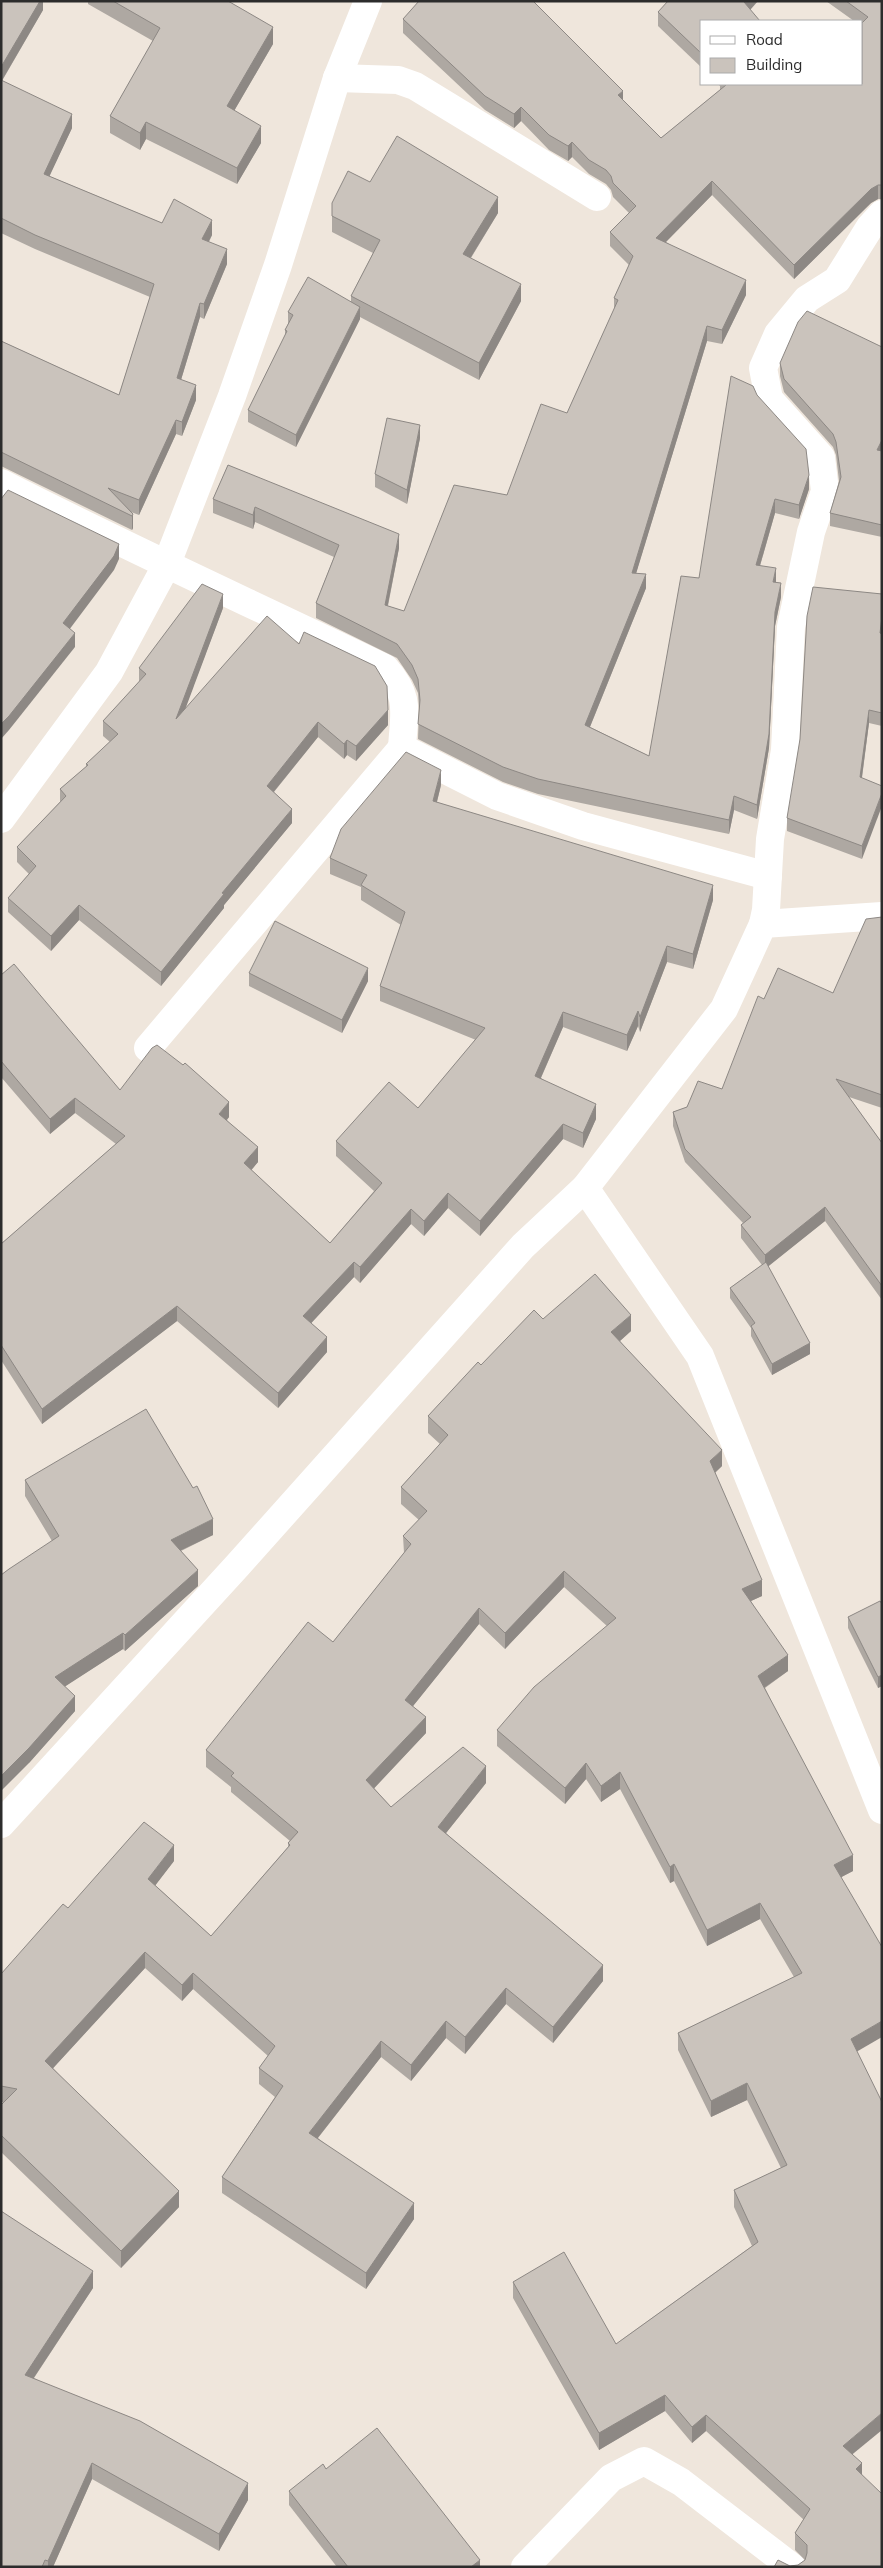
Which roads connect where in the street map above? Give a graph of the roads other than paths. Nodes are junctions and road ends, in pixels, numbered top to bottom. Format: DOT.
graph roads {
  1 [pos="368,1"];
  2 [pos="336,78"];
  3 [pos="597,197"];
  4 [pos="882,214"];
  5 [pos="1,483"];
  6 [pos="166,566"];
  7 [pos="402,748"];
  8 [pos="1,819"];
  9 [pos="768,876"];
  10 [pos="882,916"];
  11 [pos="763,924"];
  12 [pos="148,1048"];
  13 [pos="585,1188"];
  14 [pos="882,1810"];
  15 [pos="1,1824"];
  16 [pos="525,2567"];
  17 [pos="792,2567"];
  1 -- 2 [label="street"];
  2 -- 3 [label="street"];
  2 -- 6 [label="street"];
  4 -- 9 [label="street"];
  5 -- 6 [label="street"];
  6 -- 7 [label="street"];
  6 -- 8 [label="street"];
  7 -- 9 [label="street"];
  7 -- 12 [label="street"];
  9 -- 11 [label="street"];
  10 -- 11 [label="street"];
  11 -- 13 [label="street"];
  13 -- 14 [label="street"];
  13 -- 15 [label="street"];
  16 -- 17 [label="street"];
}
